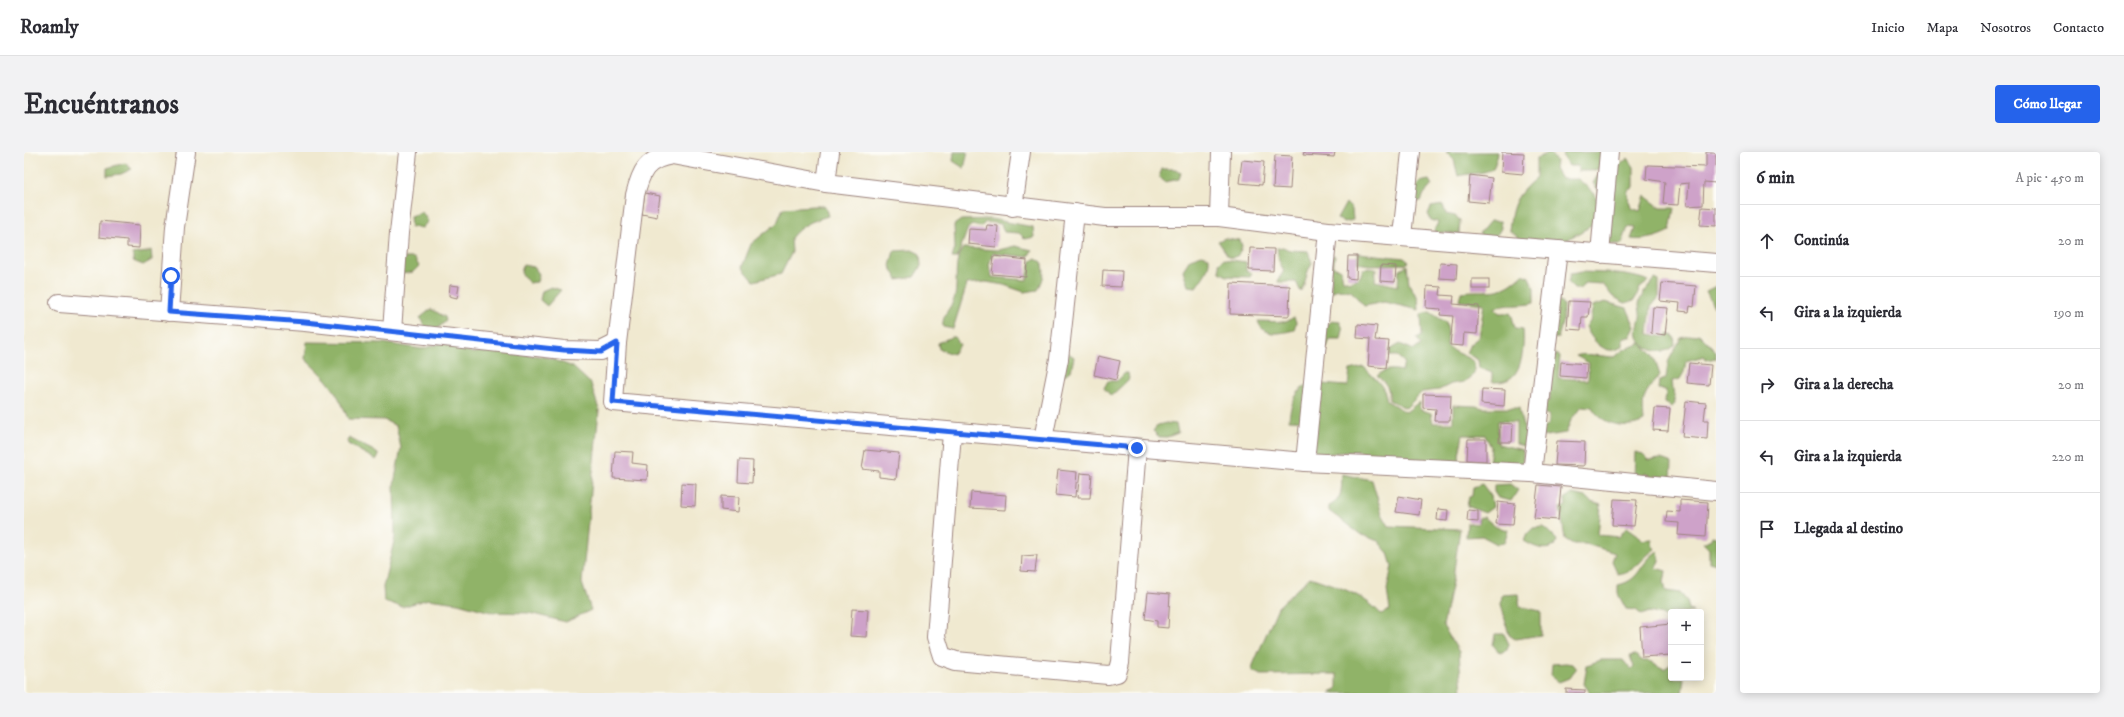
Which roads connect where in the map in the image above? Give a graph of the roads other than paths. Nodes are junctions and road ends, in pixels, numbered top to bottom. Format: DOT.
graph roads {
  1 [pos="186,152"];
  2 [pos="408,152"];
  3 [pos="830,152"];
  4 [pos="1020,152"];
  5 [pos="1221,152"];
  6 [pos="1411,152"];
  7 [pos="1609,152"];
  8 [pos="652,156"];
  9 [pos="826,183"];
  10 [pos="1013,207"];
  11 [pos="1075,213"];
  12 [pos="1219,217"];
  13 [pos="1328,231"];
  14 [pos="1402,236"];
  15 [pos="1558,250"];
  16 [pos="1600,254"];
  17 [pos="1716,263"];
  18 [pos="59,303"];
  19 [pos="169,312"];
  20 [pos="392,331"];
  21 [pos="617,343"];
  22 [pos="952,433"];
  23 [pos="1043,439"];
  24 [pos="1137,448"];
  25 [pos="1305,462"];
  26 [pos="1532,473"];
  27 [pos="1716,491"];
  1 -- 19 [label="street"];
  2 -- 20 [label="street"];
  3 -- 9 [label="street"];
  4 -- 10 [label="street"];
  5 -- 12 [label="street"];
  6 -- 14 [label="street"];
  7 -- 16 [label="street"];
  8 -- 9 [label="street"];
  8 -- 21 [label="street"];
  9 -- 10 [label="street"];
  10 -- 11 [label="street"];
  11 -- 12 [label="street"];
  11 -- 23 [label="street"];
  12 -- 13 [label="street"];
  13 -- 14 [label="street"];
  13 -- 25 [label="street"];
  14 -- 15 [label="street"];
  15 -- 16 [label="street"];
  15 -- 26 [label="street"];
  16 -- 17 [label="street"];
  18 -- 19 [label="street"];
  19 -- 20 [label="street"];
  20 -- 21 [label="street"];
  21 -- 22 [label="street"];
  22 -- 23 [label="street"];
  22 -- 24 [label="street"];
  23 -- 24 [label="street"];
  24 -- 25 [label="street"];
  25 -- 26 [label="street"];
  26 -- 27 [label="street"];
}
